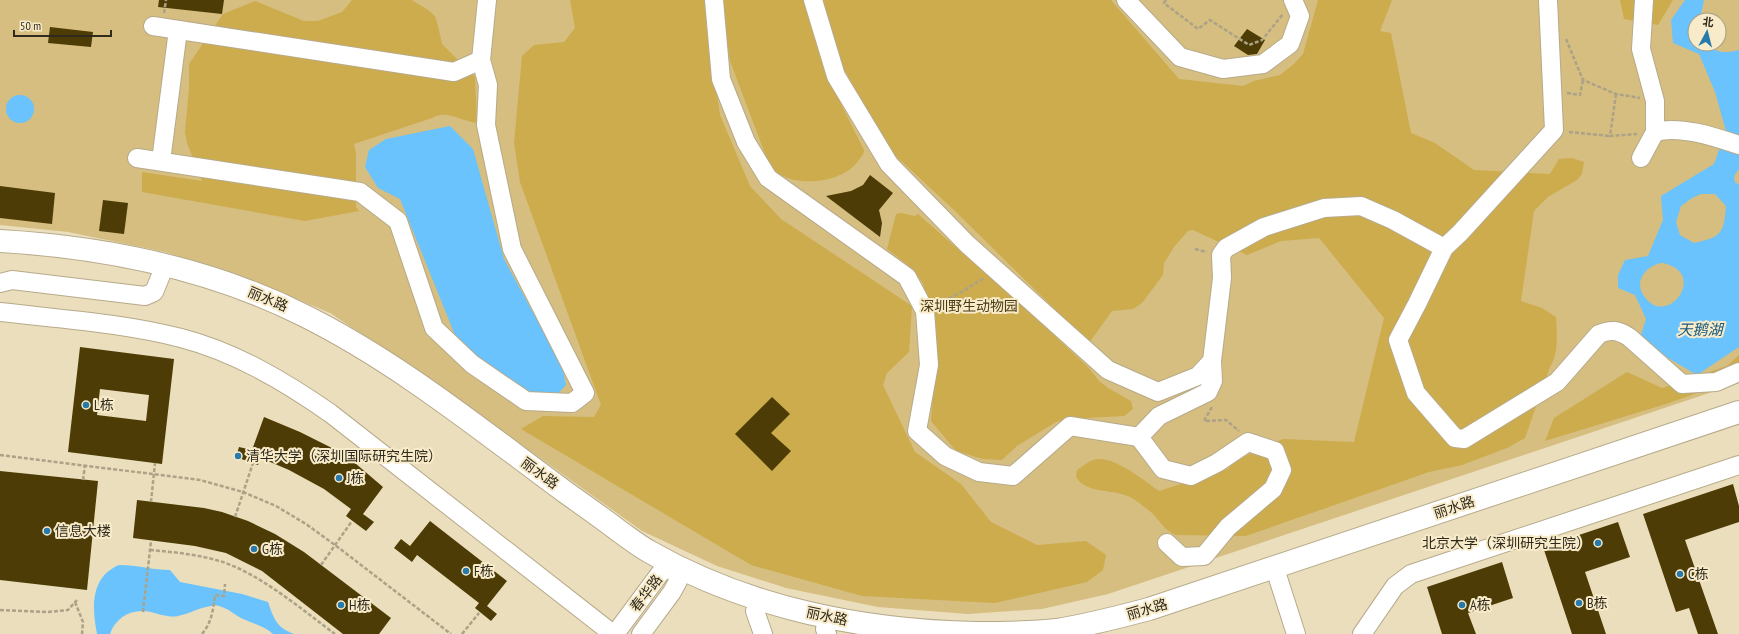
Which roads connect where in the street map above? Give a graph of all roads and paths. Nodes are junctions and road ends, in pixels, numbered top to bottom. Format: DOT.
graph roads {
  1 [pos="487,0"];
  2 [pos="714,0"];
  3 [pos="812,0"];
  4 [pos="1126,0"];
  5 [pos="1166,0"];
  6 [pos="1548,0"];
  7 [pos="1644,0"];
  8 [pos="1290,6"];
  9 [pos="152,26"];
  10 [pos="1550,29"];
  11 [pos="178,30"];
  12 [pos="481,60"];
  13 [pos="1583,80"];
  14 [pos="1553,92"];
  15 [pos="1616,94"];
  16 [pos="1655,101"];
  17 [pos="1554,130"];
  18 [pos="1654,132"];
  19 [pos="1610,136"];
  20 [pos="1739,144"];
  21 [pos="137,158"];
  22 [pos="1641,158"];
  23 [pos="161,161"];
  24 [pos="0,241"];
  25 [pos="1444,248"];
  26 [pos="0,254"];
  27 [pos="996,270"];
  28 [pos="161,275"];
  29 [pos="0,283"];
  30 [pos="925,311"];
  31 [pos="0,312"];
  32 [pos="1212,361"];
  33 [pos="1739,372"];
  34 [pos="1213,381"];
  35 [pos="1739,412"];
  36 [pos="1739,426"];
  37 [pos="1139,437"];
  38 [pos="1248,442"];
  39 [pos="0,455"];
  40 [pos="253,463"];
  41 [pos="156,464"];
  42 [pos="85,465"];
  43 [pos="1739,465"];
  44 [pos="154,474"];
  45 [pos="1013,476"];
  46 [pos="83,480"];
  47 [pos="999,489"];
  48 [pos="243,492"];
  49 [pos="151,502"];
  50 [pos="235,517"];
  51 [pos="352,521"];
  52 [pos="151,540"];
  53 [pos="1167,543"];
  54 [pos="335,545"];
  55 [pos="150,550"];
  56 [pos="321,565"];
  57 [pos="672,573"];
  58 [pos="1278,578"];
  59 [pos="225,584"];
  60 [pos="0,610"];
  61 [pos="143,612"];
  62 [pos="755,612"];
  63 [pos="479,613"];
  64 [pos="826,631"];
  65 [pos="82,634"];
  66 [pos="202,634"];
  67 [pos="335,634"];
  68 [pos="450,634"];
  69 [pos="462,634"];
  70 [pos="614,634"];
  71 [pos="640,634"];
  72 [pos="763,634"];
  73 [pos="858,634"];
  74 [pos="1092,634"];
  75 [pos="1296,634"];
  76 [pos="1362,634"];
  1 -- 12 [label="street"];
  2 -- 30 [label="street"];
  3 -- 27 [label="street"];
  4 -- 8 [label="street"];
  5 -- 8 [label="path"];
  6 -- 10 [label="street"];
  7 -- 16 [label="street"];
  9 -- 11 [label="street"];
  10 -- 13 [label="path"];
  10 -- 14 [label="street"];
  11 -- 12 [label="street"];
  11 -- 23 [label="street"];
  12 -- 23 [label="street"];
  13 -- 14 [label="path"];
  13 -- 15 [label="path"];
  14 -- 17 [label="street"];
  15 -- 16 [label="path"];
  15 -- 19 [label="path"];
  16 -- 18 [label="street"];
  17 -- 19 [label="path"];
  17 -- 25 [label="street"];
  18 -- 19 [label="path"];
  18 -- 20 [label="street"];
  18 -- 22 [label="street"];
  21 -- 23 [label="street"];
  24 -- 57 [label="main road, 丽水路"];
  25 -- 32 [label="street"];
  25 -- 33 [label="street"];
  26 -- 28 [label="main road, 丽水路"];
  27 -- 30 [label="path"];
  27 -- 32 [label="street"];
  28 -- 29 [label="street"];
  28 -- 57 [label="main road, 丽水路"];
  30 -- 45 [label="street"];
  31 -- 70 [label="street"];
  32 -- 34 [label="street"];
  34 -- 37 [label="street"];
  34 -- 38 [label="path"];
  35 -- 57 [label="main road, 丽水路"];
  36 -- 58 [label="main road, 丽水路"];
  37 -- 38 [label="street"];
  37 -- 45 [label="street"];
  38 -- 53 [label="street"];
  39 -- 42 [label="path"];
  40 -- 48 [label="path"];
  41 -- 44 [label="path"];
  42 -- 44 [label="path"];
  42 -- 46 [label="path"];
  43 -- 76 [label="street"];
  44 -- 48 [label="path"];
  44 -- 49 [label="path"];
  45 -- 47 [label="street"];
  48 -- 50 [label="path"];
  48 -- 54 [label="path"];
  51 -- 54 [label="path"];
  52 -- 55 [label="path"];
  54 -- 56 [label="path"];
  54 -- 68 [label="path"];
  55 -- 61 [label="path"];
  55 -- 67 [label="path"];
  57 -- 62 [label="main road, 丽水路"];
  57 -- 70 [label="street, 春华路"];
  57 -- 71 [label="street, 春华路"];
  58 -- 74 [label="main road, 丽水路"];
  58 -- 75 [label="street"];
  59 -- 66 [label="path"];
  60 -- 65 [label="path"];
  62 -- 64 [label="main road, 丽水路"];
  62 -- 72 [label="street"];
  63 -- 69 [label="path"];
  64 -- 73 [label="main road, 丽水路"];
}
